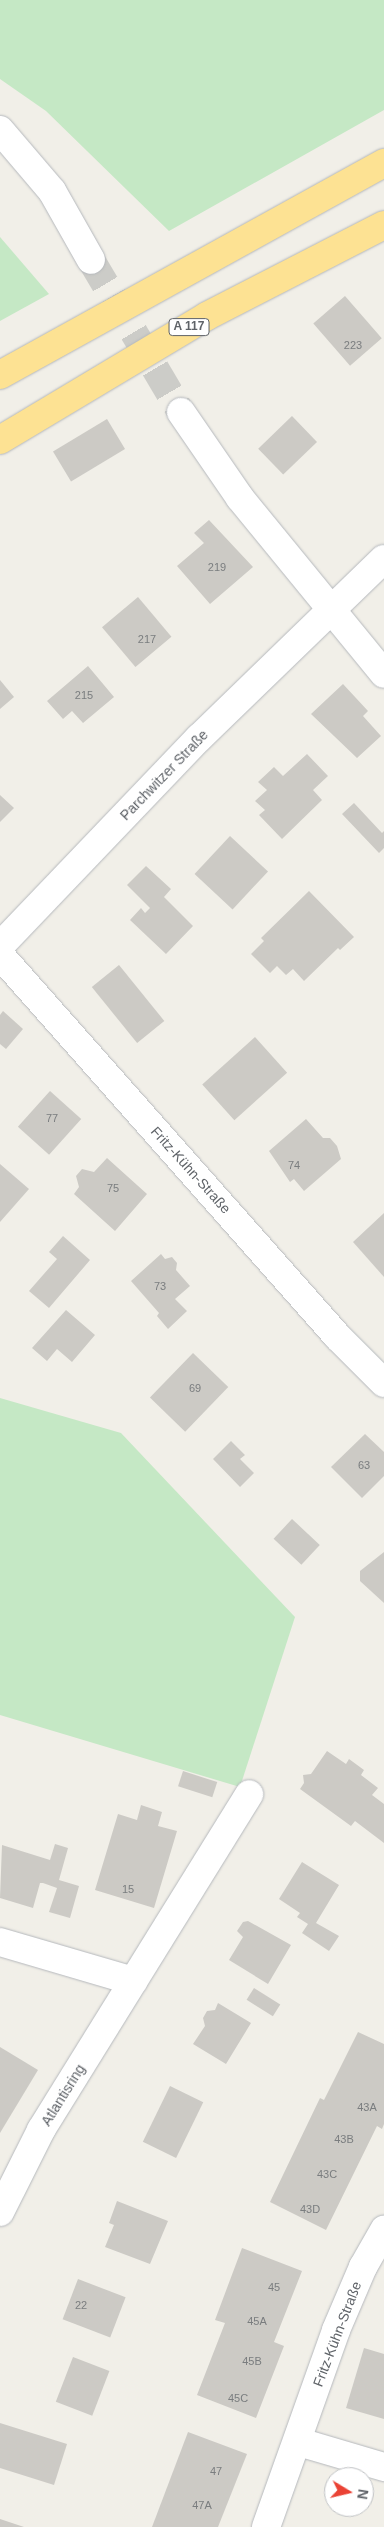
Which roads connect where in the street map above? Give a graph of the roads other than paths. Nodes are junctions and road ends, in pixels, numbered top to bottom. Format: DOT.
graph roads {
  1 [pos="0,130"];
  2 [pos="384,164"];
  3 [pos="384,225"];
  4 [pos="91,260"];
  5 [pos="0,375"];
  6 [pos="181,412"];
  7 [pos="0,440"];
  8 [pos="384,559"];
  9 [pos="331,608"];
  10 [pos="384,674"];
  11 [pos="0,946"];
  12 [pos="0,955"];
  13 [pos="384,1383"];
  14 [pos="249,1794"];
  15 [pos="0,1942"];
  16 [pos="133,1981"];
  17 [pos="0,2212"];
  18 [pos="384,2230"];
  19 [pos="374,2270"];
  20 [pos="299,2442"];
  21 [pos="384,2467"];
  22 [pos="266,2527"];
  1 -- 4 [label="street"];
  2 -- 5 [label="highway"];
  3 -- 7 [label="highway, A 117"];
  6 -- 9 [label="street"];
  8 -- 9 [label="street, Parchwitzer Straße"];
  9 -- 10 [label="street"];
  9 -- 11 [label="street, Parchwitzer Straße"];
  12 -- 13 [label="street, Fritz-Kühn-Straße"];
  14 -- 16 [label="street, Atlantisring"];
  15 -- 16 [label="street"];
  16 -- 17 [label="street, Atlantisring"];
  18 -- 19 [label="street, Fritz-Kühn-Straße"];
  19 -- 20 [label="street, Fritz-Kühn-Straße"];
  20 -- 21 [label="street"];
  20 -- 22 [label="street, Fritz-Kühn-Straße"];
}
